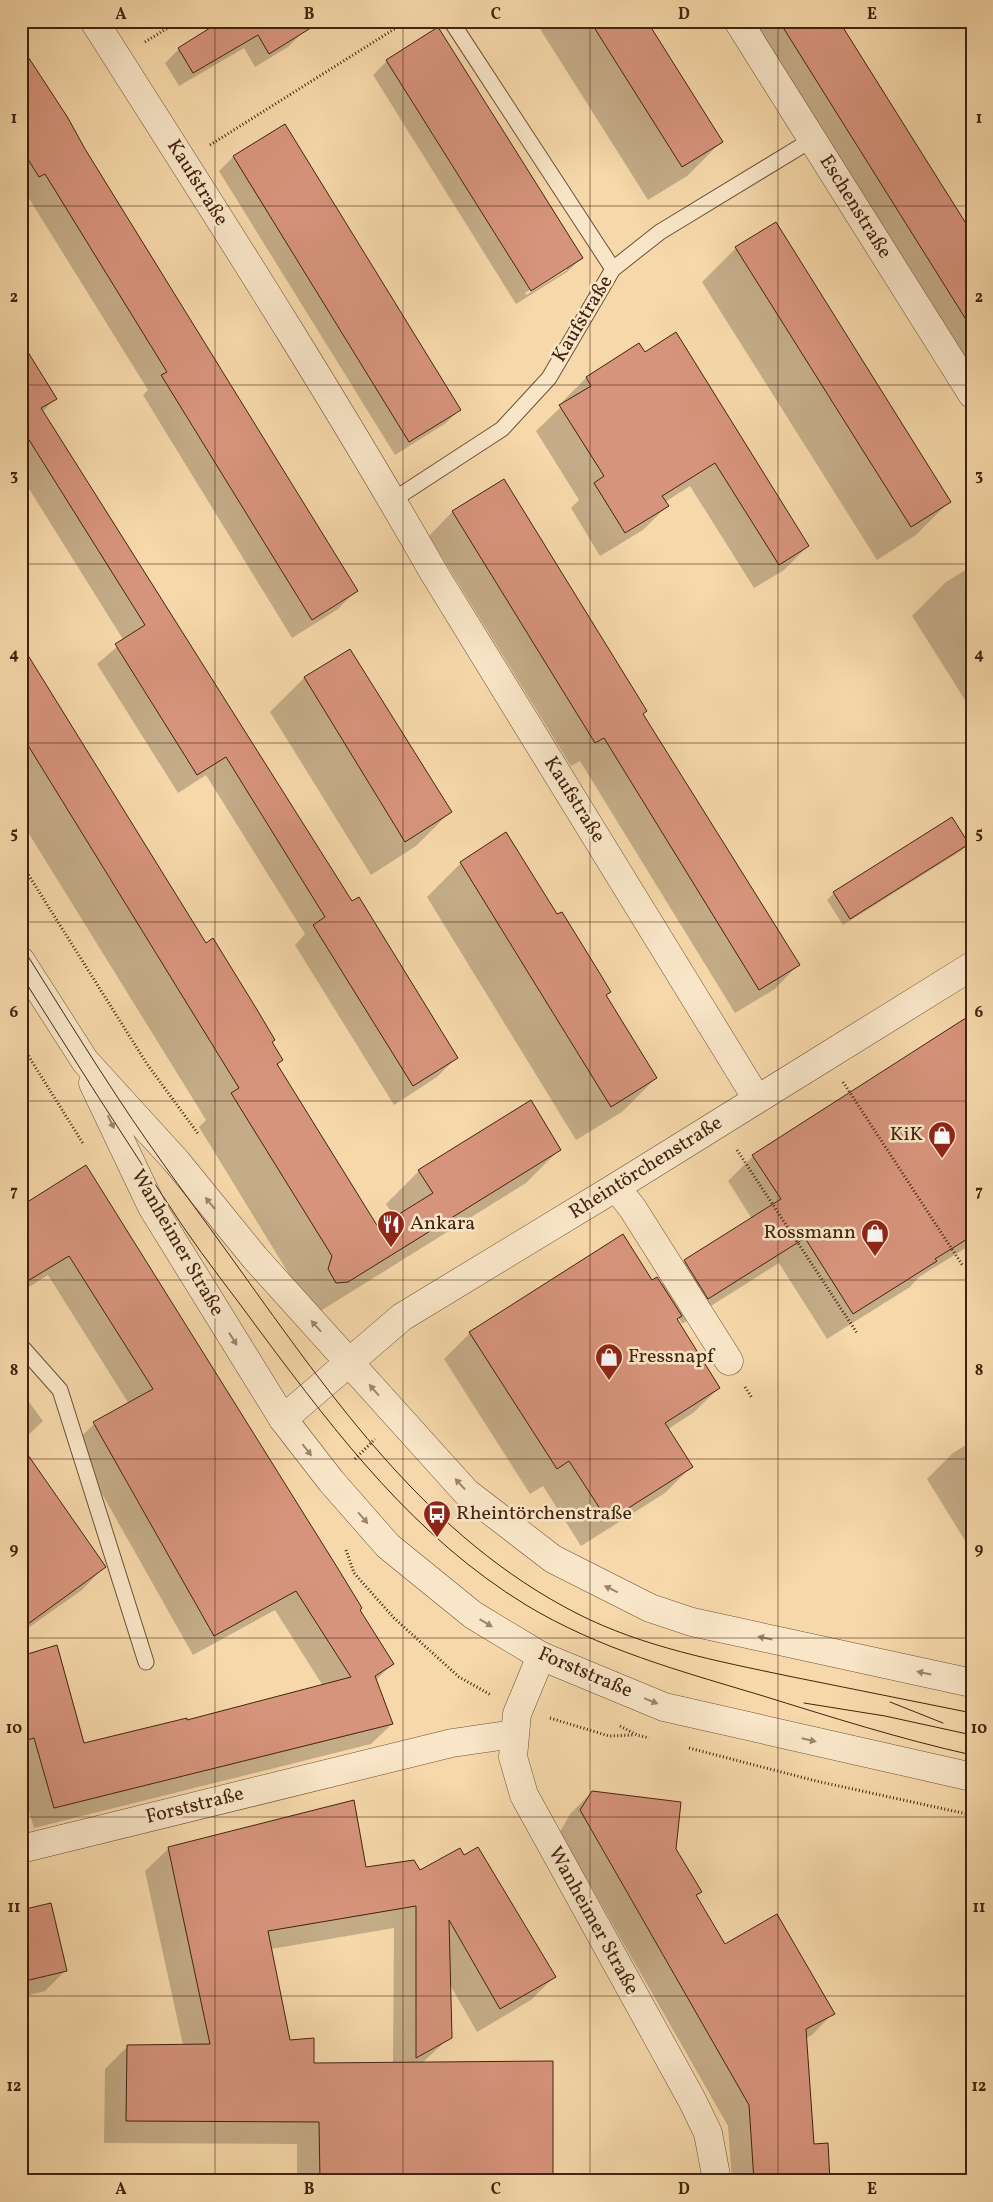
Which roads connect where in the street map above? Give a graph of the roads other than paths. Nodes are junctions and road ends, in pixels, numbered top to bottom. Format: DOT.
graph roads {
  1 [pos="94,21"];
  2 [pos="452,21"];
  3 [pos="738,21"];
  4 [pos="813,139"];
  5 [pos="613,269"];
  6 [pos="972,394"];
  7 [pos="393,500"];
  8 [pos="21,960"];
  9 [pos="972,966"];
  10 [pos="84,1061"];
  11 [pos="757,1099"];
  12 [pos="616,1187"];
  13 [pos="21,1346"];
  14 [pos="729,1360"];
  15 [pos="349,1362"];
  16 [pos="282,1419"];
  17 [pos="541,1656"];
  18 [pos="146,1662"];
  19 [pos="972,1683"];
  20 [pos="515,1734"];
  21 [pos="972,1777"];
  22 [pos="21,1849"];
  23 [pos="717,2181"];
  1 -- 7 [label="street, Kaufstraße"];
  2 -- 5 [label="lane"];
  3 -- 4 [label="street, Eschenstraße"];
  4 -- 5 [label="lane, Kaufstraße"];
  4 -- 6 [label="street, Eschenstraße"];
  5 -- 7 [label="lane, Kaufstraße"];
  7 -- 11 [label="street, Kaufstraße"];
  8 -- 10 [label="street, Wanheimer Straße"];
  9 -- 11 [label="street, Rheintörchenstraße"];
  15 -- 10 [label="street, Wanheimer Straße, one-way"];
  10 -- 16 [label="street, Wanheimer Straße, one-way"];
  11 -- 12 [label="street, Rheintörchenstraße"];
  12 -- 14 [label="street"];
  12 -- 15 [label="street, Rheintörchenstraße"];
  13 -- 18 [label="lane"];
  15 -- 16 [label="street, Rheintörchenstraße"];
  19 -- 15 [label="street, one-way"];
  16 -- 17 [label="street, Forststraße, one-way"];
  17 -- 20 [label="street, Wanheimer Straße"];
  17 -- 21 [label="street, Forststraße, one-way"];
  20 -- 22 [label="street, Forststraße"];
  20 -- 23 [label="street, Wanheimer Straße"];
}
